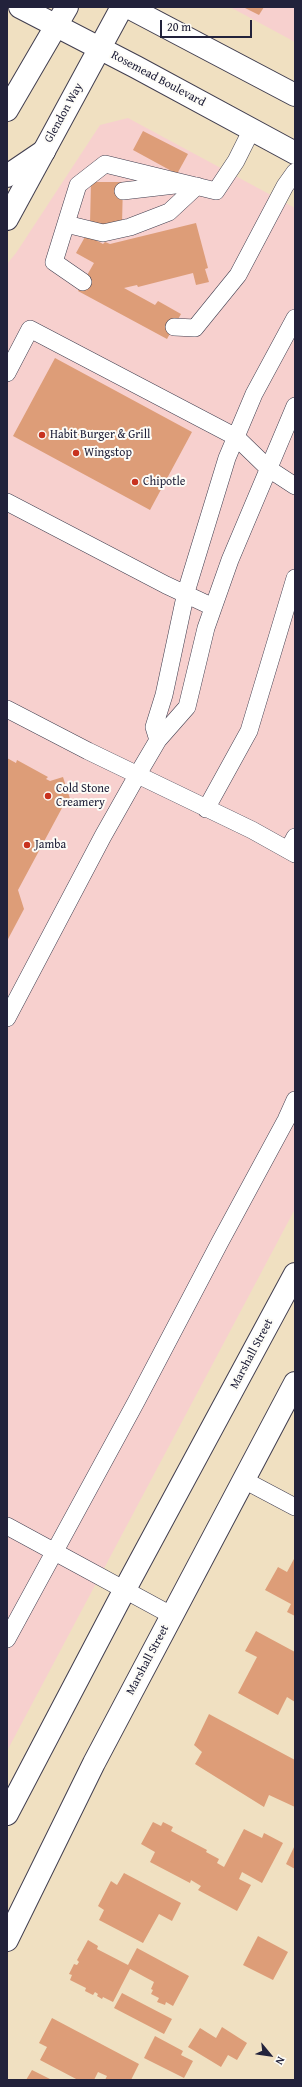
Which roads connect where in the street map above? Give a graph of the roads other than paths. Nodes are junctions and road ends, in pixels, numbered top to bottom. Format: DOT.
graph roads {
  1 [pos="20,7"];
  2 [pos="67,7"];
  3 [pos="122,7"];
  4 [pos="128,7"];
  5 [pos="56,26"];
  6 [pos="100,48"];
  7 [pos="295,95"];
  8 [pos="7,110"];
  9 [pos="252,130"];
  10 [pos="44,151"];
  11 [pos="295,153"];
  12 [pos="295,172"];
  13 [pos="7,176"];
  14 [pos="192,185"];
  15 [pos="123,191"];
  16 [pos="90,194"];
  17 [pos="74,199"];
  18 [pos="7,219"];
  19 [pos="66,224"];
  20 [pos="83,282"];
  21 [pos="295,318"];
  22 [pos="174,327"];
  23 [pos="7,373"];
  24 [pos="295,406"];
  25 [pos="236,436"];
  26 [pos="269,469"];
  27 [pos="295,486"];
  28 [pos="7,502"];
  29 [pos="295,578"];
  30 [pos="186,592"];
  31 [pos="213,607"];
  32 [pos="7,709"];
  33 [pos="158,740"];
  34 [pos="138,774"];
  35 [pos="206,808"];
  36 [pos="293,847"];
  37 [pos="11,1001"];
  38 [pos="7,1018"];
  39 [pos="295,1100"];
  40 [pos="295,1274"];
  41 [pos="295,1383"];
  42 [pos="244,1480"];
  43 [pos="295,1506"];
  44 [pos="7,1526"];
  45 [pos="56,1552"];
  46 [pos="124,1591"];
  47 [pos="171,1615"];
  48 [pos="7,1639"];
  49 [pos="7,1814"];
  50 [pos="7,1940"];
  1 -- 5 [label="main road, Rosemead Boulevard"];
  2 -- 5 [label="main road"];
  3 -- 6 [label="main road, Glendon Way"];
  4 -- 7 [label="main road"];
  5 -- 6 [label="main road, Rosemead Boulevard"];
  5 -- 8 [label="main road"];
  6 -- 9 [label="main road, Rosemead Boulevard"];
  6 -- 10 [label="main road, Glendon Way"];
  9 -- 11 [label="main road, Rosemead Boulevard"];
  9 -- 14 [label="lane"];
  10 -- 13 [label="main road"];
  10 -- 18 [label="main road, Glendon Way"];
  12 -- 22 [label="lane"];
  14 -- 15 [label="lane"];
  14 -- 17 [label="lane"];
  14 -- 19 [label="lane"];
  16 -- 17 [label="lane"];
  17 -- 19 [label="lane"];
  19 -- 20 [label="lane"];
  21 -- 25 [label="lane"];
  23 -- 25 [label="lane"];
  24 -- 26 [label="lane"];
  25 -- 26 [label="lane"];
  25 -- 30 [label="lane"];
  26 -- 27 [label="lane"];
  26 -- 31 [label="lane"];
  28 -- 30 [label="lane"];
  29 -- 35 [label="lane"];
  30 -- 31 [label="lane"];
  30 -- 33 [label="lane"];
  31 -- 33 [label="lane"];
  32 -- 34 [label="lane"];
  33 -- 34 [label="lane"];
  34 -- 35 [label="lane"];
  34 -- 37 [label="lane"];
  35 -- 36 [label="lane"];
  37 -- 38 [label="lane"];
  39 -- 45 [label="lane"];
  40 -- 46 [label="main road, Marshall Street"];
  41 -- 42 [label="main road, Marshall Street"];
  42 -- 43 [label="lane"];
  42 -- 47 [label="main road, Marshall Street"];
  44 -- 45 [label="lane"];
  45 -- 46 [label="lane"];
  45 -- 48 [label="lane"];
  46 -- 47 [label="lane"];
  46 -- 49 [label="main road, Marshall Street"];
  47 -- 50 [label="main road, Marshall Street"];
}
